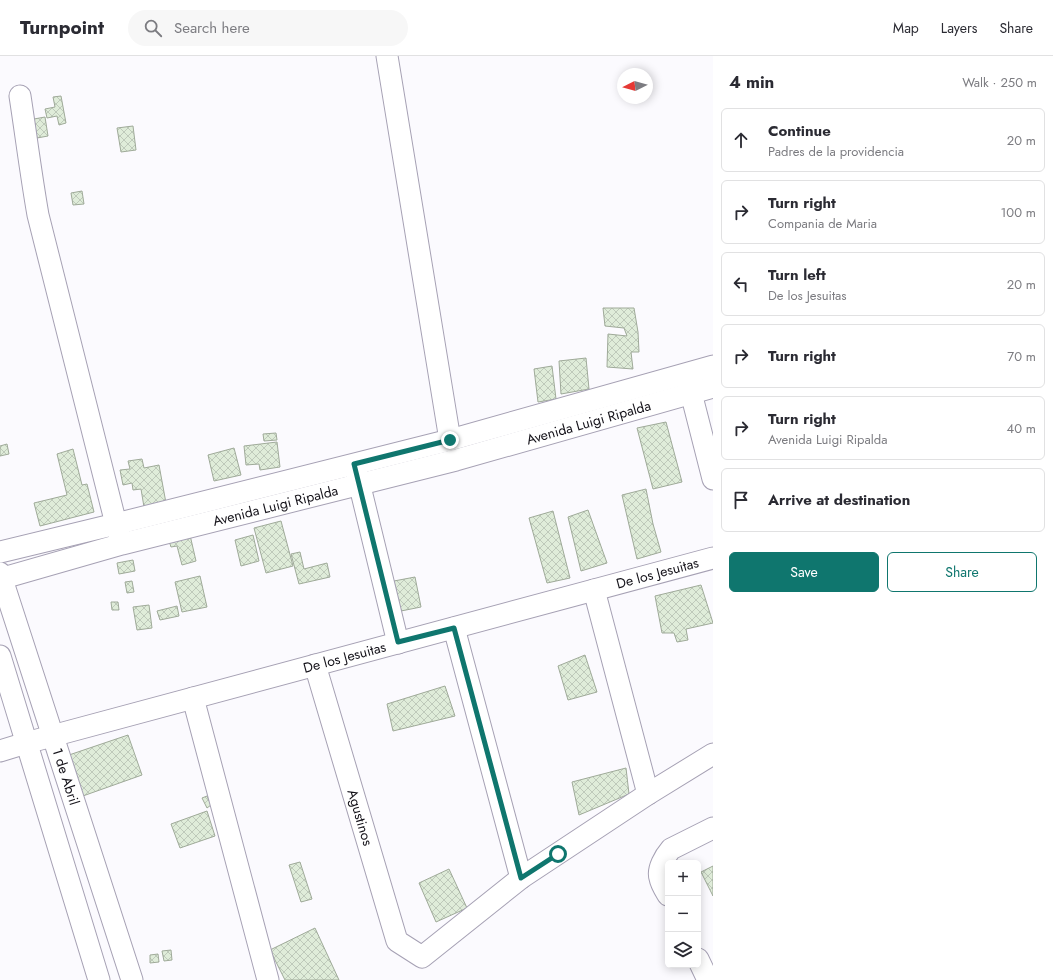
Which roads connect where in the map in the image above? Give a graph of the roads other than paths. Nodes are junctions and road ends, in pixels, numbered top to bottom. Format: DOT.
graph roads {
  1 [pos="387,56"];
  2 [pos="20,96"];
  3 [pos="713,366"];
  4 [pos="685,374"];
  5 [pos="713,387"];
  6 [pos="692,394"];
  7 [pos="450,440"];
  8 [pos="354,464"];
  9 [pos="713,479"];
  10 [pos="359,484"];
  11 [pos="119,534"];
  12 [pos="0,552"];
  13 [pos="713,558"];
  14 [pos="1,577"];
  15 [pos="594,590"];
  16 [pos="454,628"];
  17 [pos="398,642"];
  18 [pos="0,656"];
  19 [pos="316,665"];
  20 [pos="193,698"];
  21 [pos="52,736"];
  22 [pos="26,743"];
  23 [pos="0,751"];
  24 [pos="713,754"];
  25 [pos="648,794"];
  26 [pos="713,828"];
  27 [pos="521,878"];
  28 [pos="665,890"];
  29 [pos="701,965"];
  30 [pos="99,980"];
  31 [pos="132,980"];
  32 [pos="268,980"];
  33 [pos="708,980"];
  1 -- 7 [label="street"];
  2 -- 11 [label="street"];
  3 -- 4 [label="street, Avenida Luigi Ripalda"];
  4 -- 6 [label="street"];
  4 -- 7 [label="street, Avenida Luigi Ripalda"];
  5 -- 6 [label="street, Avenida Luigi Ripalda"];
  6 -- 9 [label="street"];
  6 -- 10 [label="street, Avenida Luigi Ripalda"];
  7 -- 8 [label="street, Avenida Luigi Ripalda"];
  8 -- 10 [label="street"];
  8 -- 11 [label="street, Avenida Luigi Ripalda"];
  10 -- 11 [label="street, Avenida Luigi Ripalda"];
  10 -- 17 [label="street"];
  11 -- 12 [label="street, Avenida Luigi Ripalda"];
  11 -- 14 [label="street, Avenida Luigi Ripalda"];
  13 -- 15 [label="street, De los Jesuitas"];
  14 -- 21 [label="street, 1 de Abril"];
  15 -- 16 [label="street, De los Jesuitas"];
  15 -- 25 [label="street"];
  16 -- 17 [label="street, De los Jesuitas"];
  16 -- 27 [label="street"];
  17 -- 19 [label="street, De los Jesuitas"];
  18 -- 22 [label="street, 1 de Abril"];
  19 -- 20 [label="street, De los Jesuitas"];
  19 -- 27 [label="street, Agustinos"];
  20 -- 21 [label="street, De los Jesuitas"];
  20 -- 32 [label="street"];
  21 -- 22 [label="street, De los Jesuitas"];
  21 -- 31 [label="street, 1 de Abril"];
  22 -- 23 [label="street, De los Jesuitas"];
  22 -- 30 [label="street, 1 de Abril"];
  24 -- 25 [label="street"];
  25 -- 27 [label="street"];
  26 -- 28 [label="street"];
  29 -- 33 [label="street"];
}
